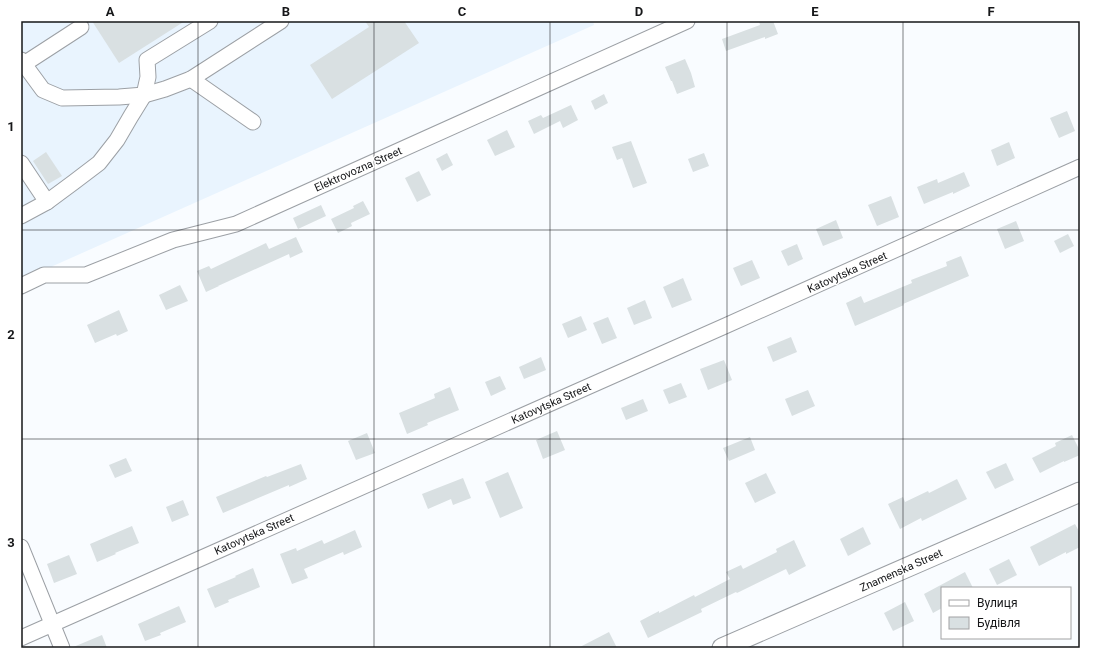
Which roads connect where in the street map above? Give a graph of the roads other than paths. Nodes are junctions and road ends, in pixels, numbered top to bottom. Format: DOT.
graph roads {
  1 [pos="210,21"];
  2 [pos="281,21"];
  3 [pos="687,21"];
  4 [pos="81,27"];
  5 [pos="22,62"];
  6 [pos="191,79"];
  7 [pos="144,95"];
  8 [pos="254,122"];
  9 [pos="21,163"];
  10 [pos="1080,167"];
  11 [pos="47,202"];
  12 [pos="21,216"];
  13 [pos="21,286"];
  14 [pos="1080,492"];
  15 [pos="21,546"];
  16 [pos="52,624"];
  17 [pos="21,638"];
  18 [pos="62,648"];
  19 [pos="722,648"];
  1 -- 7 [label="street"];
  2 -- 6 [label="street"];
  3 -- 13 [label="street, Elektrovozna Street"];
  4 -- 5 [label="street"];
  5 -- 7 [label="street"];
  6 -- 7 [label="street"];
  6 -- 8 [label="street"];
  7 -- 11 [label="street"];
  9 -- 11 [label="street"];
  10 -- 16 [label="street, Katovytska Street"];
  11 -- 12 [label="street"];
  14 -- 19 [label="main road, Znamenska Street"];
  15 -- 16 [label="street"];
  16 -- 17 [label="street, Katovytska Street"];
  16 -- 18 [label="street"];
}
